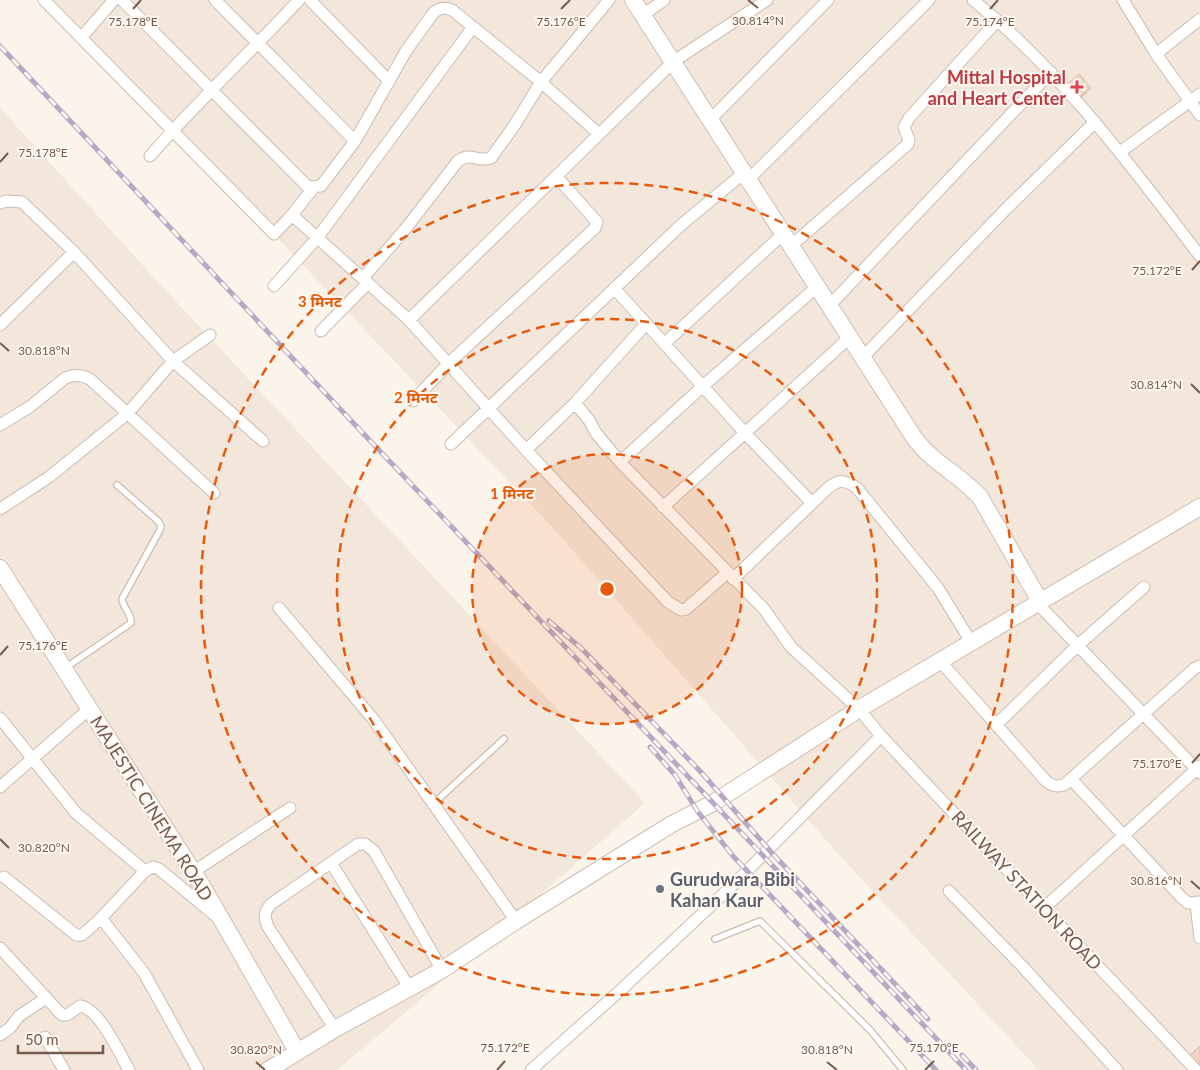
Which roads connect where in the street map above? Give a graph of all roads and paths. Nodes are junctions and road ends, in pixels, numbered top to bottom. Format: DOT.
graph roads {
  1 [pos="44,0"];
  2 [pos="114,0"];
  3 [pos="122,0"];
  4 [pos="215,0"];
  5 [pos="299,0"];
  6 [pos="310,0"];
  7 [pos="609,0"];
  8 [pos="633,0"];
  9 [pos="664,0"];
  10 [pos="767,0"];
  11 [pos="828,0"];
  12 [pos="929,0"];
  13 [pos="972,0"];
  14 [pos="1123,0"];
  15 [pos="643,15"];
  16 [pos="1200,18"];
  17 [pos="997,21"];
  18 [pos="473,27"];
  19 [pos="81,38"];
  20 [pos="258,44"];
  21 [pos="1156,54"];
  22 [pos="674,61"];
  23 [pos="1051,72"];
  24 [pos="389,81"];
  25 [pos="541,82"];
  26 [pos="212,90"];
  27 [pos="1200,94"];
  28 [pos="1189,102"];
  29 [pos="1200,115"];
  30 [pos="711,119"];
  31 [pos="1095,122"];
  32 [pos="172,130"];
  33 [pos="599,134"];
  34 [pos="355,141"];
  35 [pos="1120,152"];
  36 [pos="150,156"];
  37 [pos="556,176"];
  38 [pos="747,176"];
  39 [pos="314,187"];
  40 [pos="0,204"];
  41 [pos="292,215"];
  42 [pos="318,237"];
  43 [pos="788,239"];
  44 [pos="74,252"];
  45 [pos="1200,256"];
  46 [pos="366,280"];
  47 [pos="274,286"];
  48 [pos="818,286"];
  49 [pos="614,288"];
  50 [pos="830,305"];
  51 [pos="409,320"];
  52 [pos="646,324"];
  53 [pos="0,325"];
  54 [pos="321,331"];
  55 [pos="210,335"];
  56 [pos="850,337"];
  57 [pos="664,344"];
  58 [pos="863,356"];
  59 [pos="173,361"];
  60 [pos="449,363"];
  61 [pos="703,386"];
  62 [pos="413,401"];
  63 [pos="575,403"];
  64 [pos="489,407"];
  65 [pos="127,414"];
  66 [pos="0,425"];
  67 [pos="745,433"];
  68 [pos="263,441"];
  69 [pos="451,444"];
  70 [pos="526,450"];
  71 [pos="620,462"];
  72 [pos="117,485"];
  73 [pos="214,493"];
  74 [pos="812,503"];
  75 [pos="663,507"];
  76 [pos="1200,507"];
  77 [pos="0,509"];
  78 [pos="1200,517"];
  79 [pos="0,568"];
  80 [pos="730,576"];
  81 [pos="1144,586"];
  82 [pos="5,588"];
  83 [pos="1040,604"];
  84 [pos="279,608"];
  85 [pos="971,642"];
  86 [pos="1077,646"];
  87 [pos="942,664"];
  88 [pos="1200,666"];
  89 [pos="63,670"];
  90 [pos="89,709"];
  91 [pos="862,712"];
  92 [pos="1144,713"];
  93 [pos="0,718"];
  94 [pos="996,725"];
  95 [pos="881,736"];
  96 [pos="504,739"];
  97 [pos="33,758"];
  98 [pos="1199,769"];
  99 [pos="1071,778"];
  100 [pos="0,787"];
  101 [pos="433,804"];
  102 [pos="290,808"];
  103 [pos="1124,836"];
  104 [pos="331,863"];
  105 [pos="145,870"];
  106 [pos="193,872"];
  107 [pos="4,877"];
  108 [pos="949,891"];
  109 [pos="1198,903"];
  110 [pos="1044,908"];
  111 [pos="102,918"];
  112 [pos="222,921"];
  113 [pos="516,921"];
  114 [pos="1200,938"];
  115 [pos="716,939"];
  116 [pos="0,948"];
  117 [pos="442,970"];
  118 [pos="409,987"];
  119 [pos="46,998"];
  120 [pos="335,1029"];
  121 [pos="0,1035"];
  122 [pos="45,1038"];
  123 [pos="297,1051"];
  124 [pos="283,1068"];
  125 [pos="64,1070"];
  126 [pos="129,1070"];
  127 [pos="198,1070"];
  128 [pos="531,1070"];
  129 [pos="903,1070"];
  130 [pos="1117,1070"];
  131 [pos="1196,1070"];
  1 -- 19 [label="street"];
  2 -- 19 [label="street"];
  3 -- 26 [label="street"];
  4 -- 20 [label="street"];
  5 -- 20 [label="street"];
  6 -- 24 [label="street"];
  7 -- 25 [label="street"];
  8 -- 15 [label="street"];
  9 -- 15 [label="street"];
  10 -- 22 [label="street"];
  11 -- 30 [label="street"];
  12 -- 38 [label="street"];
  13 -- 17 [label="street"];
  14 -- 21 [label="street"];
  15 -- 22 [label="street"];
  16 -- 21 [label="street"];
  17 -- 23 [label="street"];
  17 -- 43 [label="street"];
  18 -- 24 [label="street"];
  18 -- 25 [label="street"];
  18 -- 42 [label="street"];
  19 -- 32 [label="street"];
  20 -- 26 [label="street"];
  20 -- 34 [label="street"];
  21 -- 28 [label="street"];
  22 -- 30 [label="street"];
  22 -- 33 [label="street"];
  23 -- 31 [label="street"];
  23 -- 50 [label="street"];
  24 -- 34 [label="street"];
  25 -- 33 [label="street"];
  25 -- 46 [label="street"];
  26 -- 32 [label="street"];
  26 -- 39 [label="street"];
  27 -- 28 [label="street"];
  28 -- 29 [label="street"];
  28 -- 35 [label="street"];
  30 -- 38 [label="street"];
  31 -- 35 [label="street"];
  31 -- 58 [label="street"];
  32 -- 36 [label="street"];
  32 -- 41 [label="street"];
  33 -- 37 [label="street"];
  34 -- 39 [label="street"];
  35 -- 45 [label="street"];
  37 -- 51 [label="street"];
  37 -- 60 [label="street"];
  38 -- 43 [label="street"];
  38 -- 49 [label="street"];
  39 -- 41 [label="street"];
  40 -- 44 [label="street"];
  41 -- 42 [label="street"];
  42 -- 46 [label="street"];
  42 -- 47 [label="street"];
  43 -- 48 [label="street"];
  43 -- 57 [label="street"];
  44 -- 53 [label="street"];
  44 -- 59 [label="street"];
  46 -- 51 [label="street"];
  46 -- 54 [label="street"];
  48 -- 50 [label="street"];
  48 -- 61 [label="street"];
  49 -- 52 [label="street"];
  49 -- 64 [label="street"];
  50 -- 56 [label="street"];
  51 -- 60 [label="street"];
  52 -- 57 [label="street"];
  52 -- 63 [label="street"];
  55 -- 59 [label="street"];
  56 -- 58 [label="street"];
  56 -- 67 [label="street"];
  57 -- 61 [label="street"];
  58 -- 83 [label="street"];
  59 -- 65 [label="street"];
  59 -- 68 [label="street"];
  60 -- 62 [label="street"];
  60 -- 64 [label="street"];
  61 -- 67 [label="street"];
  61 -- 71 [label="street"];
  63 -- 70 [label="street"];
  63 -- 71 [label="street, RAILWAY STATION ROAD"];
  64 -- 69 [label="street"];
  64 -- 70 [label="street"];
  65 -- 66 [label="street"];
  65 -- 73 [label="street"];
  65 -- 77 [label="street"];
  67 -- 74 [label="street"];
  67 -- 75 [label="street"];
  70 -- 80 [label="street"];
  71 -- 75 [label="street, RAILWAY STATION ROAD"];
  72 -- 89 [label="lane"];
  74 -- 80 [label="street"];
  74 -- 85 [label="street"];
  75 -- 80 [label="street, RAILWAY STATION ROAD"];
  76 -- 83 [label="street"];
  78 -- 83 [label="street"];
  79 -- 82 [label="street, MAJESTIC CINEMA ROAD"];
  80 -- 91 [label="street, RAILWAY STATION ROAD"];
  81 -- 86 [label="street"];
  82 -- 89 [label="street, MAJESTIC CINEMA ROAD"];
  83 -- 85 [label="street"];
  83 -- 86 [label="street"];
  83 -- 87 [label="street"];
  84 -- 101 [label="street"];
  85 -- 87 [label="street"];
  86 -- 92 [label="street"];
  86 -- 94 [label="street"];
  87 -- 91 [label="street"];
  87 -- 94 [label="street"];
  88 -- 92 [label="street"];
  89 -- 90 [label="street, MAJESTIC CINEMA ROAD"];
  90 -- 97 [label="street"];
  90 -- 106 [label="street, MAJESTIC CINEMA ROAD"];
  91 -- 95 [label="street, RAILWAY STATION ROAD"];
  91 -- 113 [label="street"];
  91 -- 124 [label="street"];
  92 -- 98 [label="street"];
  92 -- 99 [label="street"];
  93 -- 97 [label="street"];
  94 -- 99 [label="street"];
  95 -- 110 [label="street, RAILWAY STATION ROAD"];
  95 -- 128 [label="street"];
  96 -- 101 [label="lane"];
  97 -- 100 [label="street"];
  97 -- 105 [label="street"];
  98 -- 103 [label="street"];
  99 -- 103 [label="street"];
  101 -- 113 [label="street"];
  102 -- 106 [label="street"];
  103 -- 109 [label="street"];
  103 -- 110 [label="street"];
  104 -- 117 [label="street"];
  104 -- 118 [label="street"];
  104 -- 120 [label="street"];
  105 -- 111 [label="street"];
  105 -- 112 [label="street"];
  106 -- 112 [label="street, MAJESTIC CINEMA ROAD"];
  107 -- 111 [label="street"];
  108 -- 130 [label="street"];
  109 -- 114 [label="street"];
  110 -- 131 [label="street, RAILWAY STATION ROAD"];
  111 -- 127 [label="street"];
  112 -- 123 [label="street, MAJESTIC CINEMA ROAD"];
  113 -- 117 [label="street"];
  115 -- 129 [label="lane"];
  116 -- 119 [label="street"];
  117 -- 118 [label="street"];
  118 -- 120 [label="street"];
  119 -- 121 [label="street"];
  119 -- 126 [label="street"];
  120 -- 123 [label="street"];
  122 -- 125 [label="street"];
  123 -- 124 [label="street"];
}
